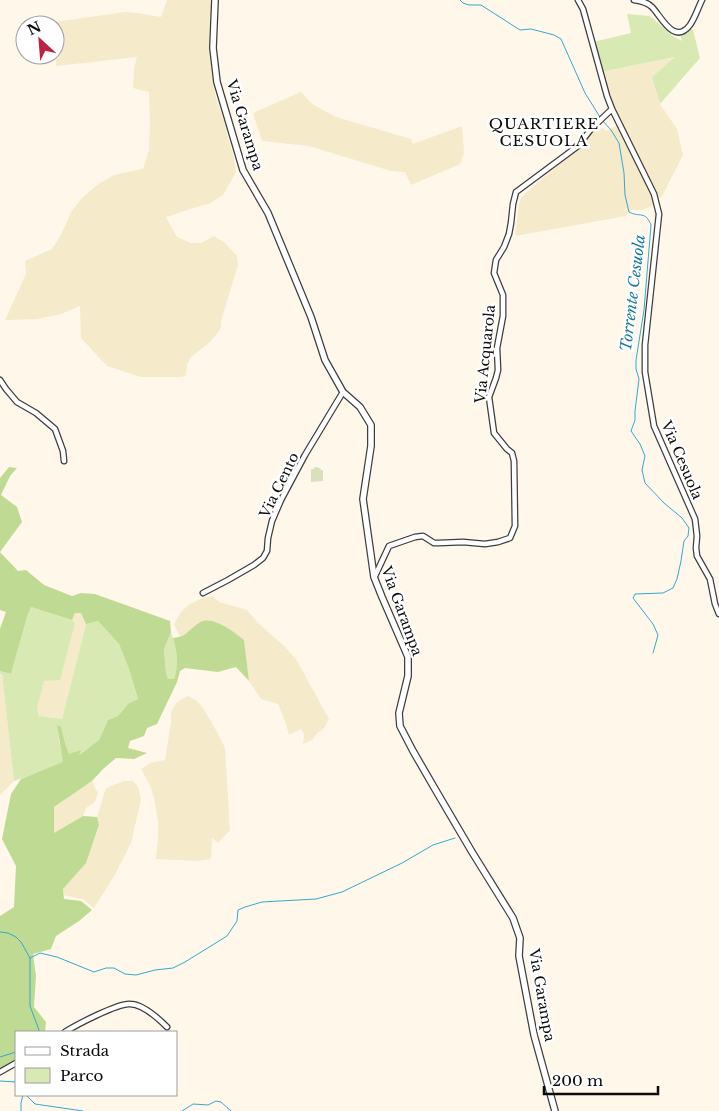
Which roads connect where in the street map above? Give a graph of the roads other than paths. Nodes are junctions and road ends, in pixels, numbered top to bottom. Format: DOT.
graph roads {
  1 [pos="215,0"];
  2 [pos="578,0"];
  3 [pos="634,0"];
  4 [pos="702,0"];
  5 [pos="612,110"];
  6 [pos="0,380"];
  7 [pos="343,392"];
  8 [pos="64,461"];
  9 [pos="374,576"];
  10 [pos="203,593"];
  11 [pos="719,614"];
  12 [pos="167,1027"];
  13 [pos="67,1031"];
  14 [pos="15,1064"];
  15 [pos="0,1072"];
  16 [pos="555,1111"];
  1 -- 7 [label="street, Via Garampa"];
  2 -- 5 [label="street"];
  3 -- 4 [label="street"];
  5 -- 9 [label="street, Via Acquarola"];
  5 -- 11 [label="street, Via Cesuola"];
  6 -- 8 [label="street"];
  7 -- 9 [label="street, Via Garampa"];
  7 -- 10 [label="street, Via Cento"];
  9 -- 16 [label="street, Via Garampa"];
  12 -- 13 [label="street"];
  14 -- 15 [label="street"];
}
